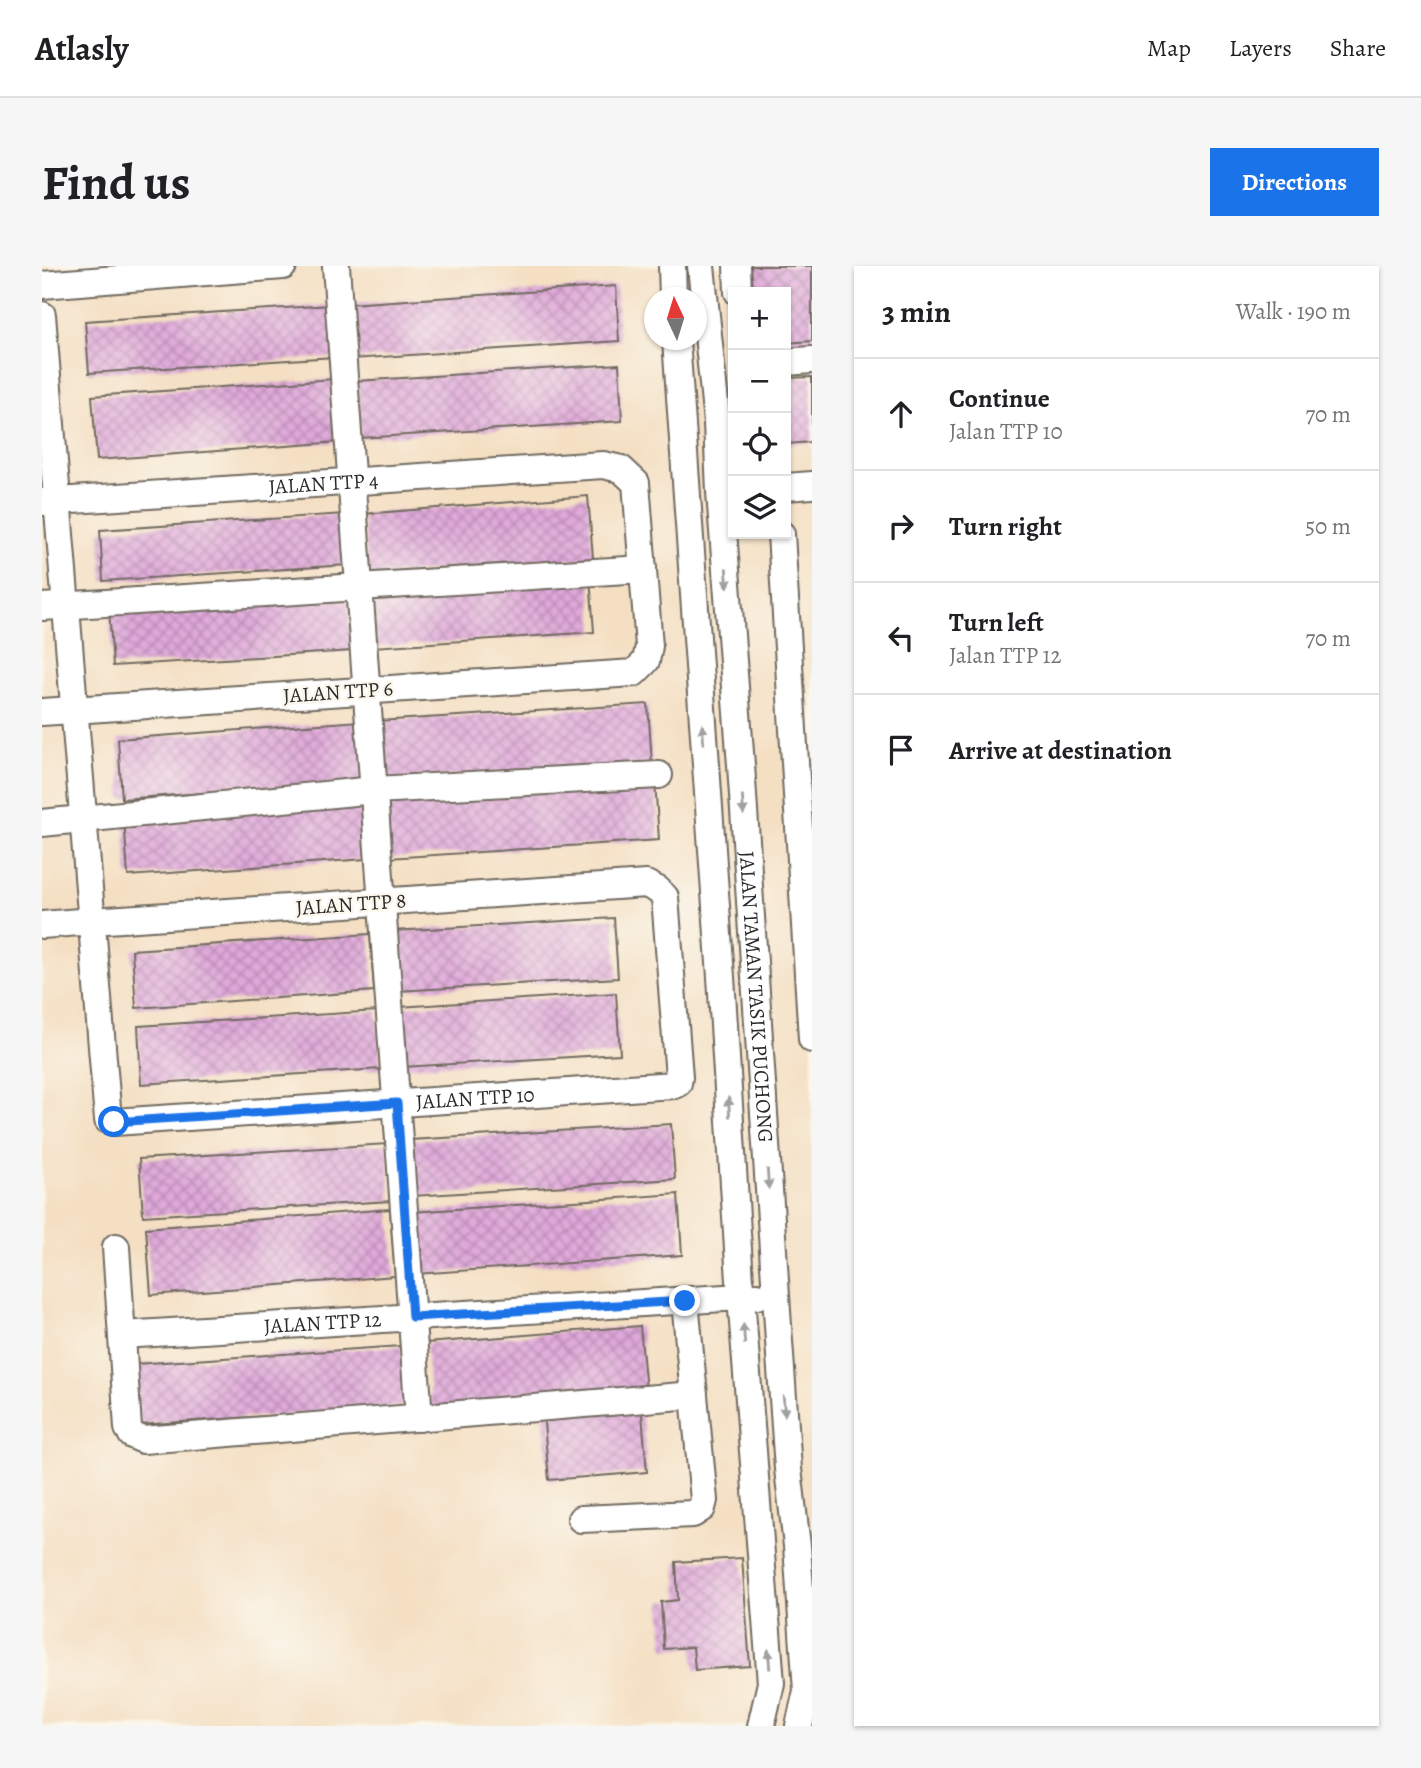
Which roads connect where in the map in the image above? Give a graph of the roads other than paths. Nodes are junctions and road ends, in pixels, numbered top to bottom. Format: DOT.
graph roads {
  1 [pos="283,266"];
  2 [pos="336,266"];
  3 [pos="672,266"];
  4 [pos="701,266"];
  5 [pos="737,266"];
  6 [pos="42,285"];
  7 [pos="673,287"];
  8 [pos="738,287"];
  9 [pos="42,315"];
  10 [pos="677,350"];
  11 [pos="812,360"];
  12 [pos="791,362"];
  13 [pos="352,482"];
  14 [pos="812,485"];
  15 [pos="791,487"];
  16 [pos="727,491"];
  17 [pos="686,495"];
  18 [pos="50,501"];
  19 [pos="782,539"];
  20 [pos="643,569"];
  21 [pos="360,587"];
  22 [pos="54,606"];
  23 [pos="367,690"];
  24 [pos="802,693"];
  25 [pos="75,710"];
  26 [pos="42,712"];
  27 [pos="659,775"];
  28 [pos="374,790"];
  29 [pos="83,819"];
  30 [pos="42,823"];
  31 [pos="748,880"];
  32 [pos="714,881"];
  33 [pos="382,902"];
  34 [pos="808,903"];
  35 [pos="92,921"];
  36 [pos="42,926"];
  37 [pos="812,1039"];
  38 [pos="674,1086"];
  39 [pos="397,1103"];
  40 [pos="117,1247"];
  41 [pos="777,1294"];
  42 [pos="741,1297"];
  43 [pos="685,1301"];
  44 [pos="412,1317"];
  45 [pos="122,1335"];
  46 [pos="694,1395"];
  47 [pos="419,1418"];
  48 [pos="800,1468"];
  49 [pos="581,1519"];
  50 [pos="797,1545"];
  51 [pos="762,1548"];
  52 [pos="761,1726"];
  53 [pos="799,1726"];
  1 -- 6 [label="street"];
  2 -- 13 [label="street"];
  3 -- 7 [label="street"];
  4 -- 16 [label="street, JALAN TAMAN TASIK PUCHONG"];
  5 -- 8 [label="street"];
  9 -- 18 [label="street"];
  10 -- 17 [label="street, JALAN TAMAN TASIK PUCHONG"];
  11 -- 12 [label="street"];
  13 -- 18 [label="street, JALAN TTP 4"];
  13 -- 20 [label="street, JALAN TTP 4"];
  13 -- 21 [label="street"];
  14 -- 15 [label="street"];
  16 -- 17 [label="street"];
  16 -- 31 [label="street, JALAN TAMAN TASIK PUCHONG, one-way"];
  32 -- 17 [label="street, JALAN TAMAN TASIK PUCHONG, one-way"];
  18 -- 22 [label="street"];
  19 -- 24 [label="street"];
  20 -- 21 [label="street"];
  20 -- 23 [label="street, JALAN TTP 6"];
  21 -- 22 [label="street"];
  21 -- 23 [label="street"];
  22 -- 25 [label="street"];
  23 -- 25 [label="street, JALAN TTP 6"];
  23 -- 28 [label="street"];
  24 -- 34 [label="street"];
  25 -- 26 [label="street, JALAN TTP 6"];
  25 -- 29 [label="street"];
  27 -- 28 [label="street"];
  28 -- 29 [label="street"];
  28 -- 33 [label="street"];
  29 -- 30 [label="street"];
  29 -- 35 [label="street"];
  31 -- 32 [label="street"];
  31 -- 41 [label="street, JALAN TAMAN TASIK PUCHONG, one-way"];
  42 -- 32 [label="street, JALAN TAMAN TASIK PUCHONG, one-way"];
  33 -- 35 [label="street, JALAN TTP 8"];
  33 -- 38 [label="street, JALAN TTP 8"];
  33 -- 39 [label="street"];
  34 -- 37 [label="street"];
  35 -- 36 [label="street, JALAN TTP 8"];
  35 -- 39 [label="street, JALAN TTP 10"];
  38 -- 39 [label="street, JALAN TTP 10"];
  39 -- 44 [label="street"];
  40 -- 45 [label="street"];
  41 -- 42 [label="street, JALAN TTP 12"];
  41 -- 48 [label="street, JALAN TAMAN TASIK PUCHONG, one-way"];
  42 -- 43 [label="street, JALAN TTP 12"];
  51 -- 42 [label="street, JALAN TAMAN TASIK PUCHONG, one-way"];
  43 -- 44 [label="street, JALAN TTP 12"];
  43 -- 46 [label="street"];
  44 -- 45 [label="street, JALAN TTP 12"];
  44 -- 47 [label="street"];
  45 -- 47 [label="street"];
  46 -- 47 [label="street"];
  46 -- 49 [label="street"];
  48 -- 50 [label="street, JALAN TAMAN TASIK PUCHONG"];
  50 -- 51 [label="street"];
  50 -- 53 [label="street, JALAN TAMAN TASIK PUCHONG"];
  52 -- 51 [label="street, JALAN TAMAN TASIK PUCHONG, one-way"];
}
